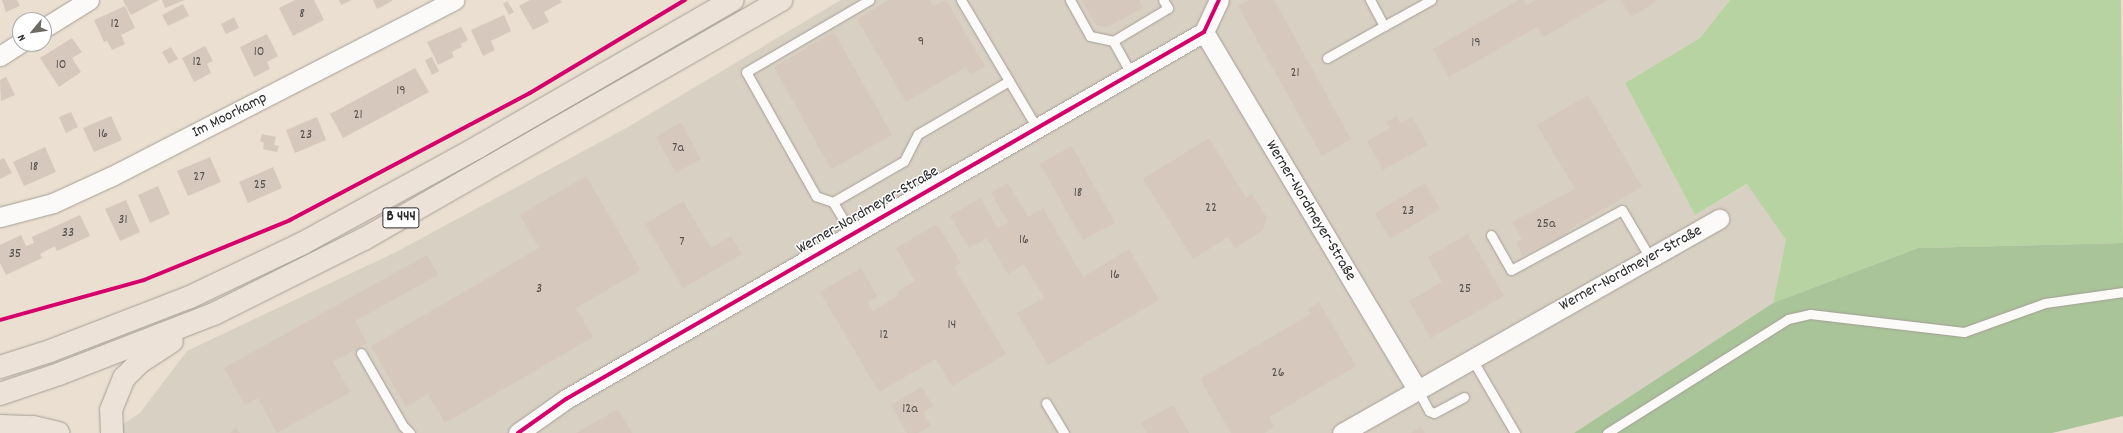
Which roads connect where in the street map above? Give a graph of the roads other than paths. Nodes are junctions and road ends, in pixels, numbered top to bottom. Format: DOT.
graph roads {
  1 [pos="89,0"];
  2 [pos="454,0"];
  3 [pos="733,0"];
  4 [pos="781,0"];
  5 [pos="869,0"];
  6 [pos="961,0"];
  7 [pos="1070,0"];
  8 [pos="1164,0"];
  9 [pos="1219,0"];
  10 [pos="1370,0"];
  11 [pos="1431,0"];
  12 [pos="52,23"];
  13 [pos="1384,26"];
  14 [pos="1204,32"];
  15 [pos="1113,41"];
  16 [pos="12,49"];
  17 [pos="0,56"];
  18 [pos="1327,58"];
  19 [pos="1131,73"];
  20 [pos="1009,81"];
  21 [pos="1037,128"];
  22 [pos="833,202"];
  23 [pos="0,217"];
  24 [pos="1719,219"];
  25 [pos="852,234"];
  26 [pos="1491,235"];
  27 [pos="1650,258"];
  28 [pos="2123,292"];
  29 [pos="216,313"];
  30 [pos="361,354"];
  31 [pos="1472,359"];
  32 [pos="0,367"];
  33 [pos="1416,389"];
  34 [pos="0,394"];
  35 [pos="1464,397"];
  36 [pos="1046,403"];
  37 [pos="0,426"];
  38 [pos="58,433"];
  39 [pos="112,433"];
  40 [pos="410,433"];
  41 [pos="518,433"];
  42 [pos="1064,433"];
  43 [pos="1342,433"];
  44 [pos="1515,433"];
  45 [pos="1607,433"];
  1 -- 12 [label="street"];
  2 -- 23 [label="street, Im Moorkamp"];
  3 -- 32 [label="highway, B 444"];
  4 -- 29 [label="highway, B 444"];
  5 -- 22 [label="lane"];
  6 -- 20 [label="lane"];
  7 -- 15 [label="lane"];
  8 -- 15 [label="lane"];
  9 -- 14 [label="street"];
  10 -- 13 [label="lane"];
  11 -- 13 [label="lane"];
  13 -- 18 [label="lane"];
  14 -- 19 [label="street, Werner-Nordmeyer-Straße"];
  14 -- 33 [label="street, Werner-Nordmeyer-Straße"];
  15 -- 19 [label="lane"];
  16 -- 17 [label="street"];
  19 -- 21 [label="street, Werner-Nordmeyer-Straße"];
  20 -- 21 [label="lane"];
  20 -- 22 [label="lane"];
  21 -- 25 [label="street, Werner-Nordmeyer-Straße"];
  22 -- 25 [label="lane"];
  24 -- 27 [label="street, Werner-Nordmeyer-Straße"];
  25 -- 41 [label="street, Werner-Nordmeyer-Straße"];
  26 -- 27 [label="lane"];
  27 -- 31 [label="street, Werner-Nordmeyer-Straße"];
  28 -- 45 [label="lane"];
  29 -- 34 [label="highway, B 444"];
  29 -- 39 [label="highway, B 444"];
  30 -- 40 [label="lane"];
  31 -- 33 [label="street, Werner-Nordmeyer-Straße"];
  31 -- 44 [label="lane"];
  33 -- 35 [label="lane"];
  33 -- 43 [label="street, Werner-Nordmeyer-Straße"];
  36 -- 42 [label="lane"];
  37 -- 38 [label="highway"];
}
